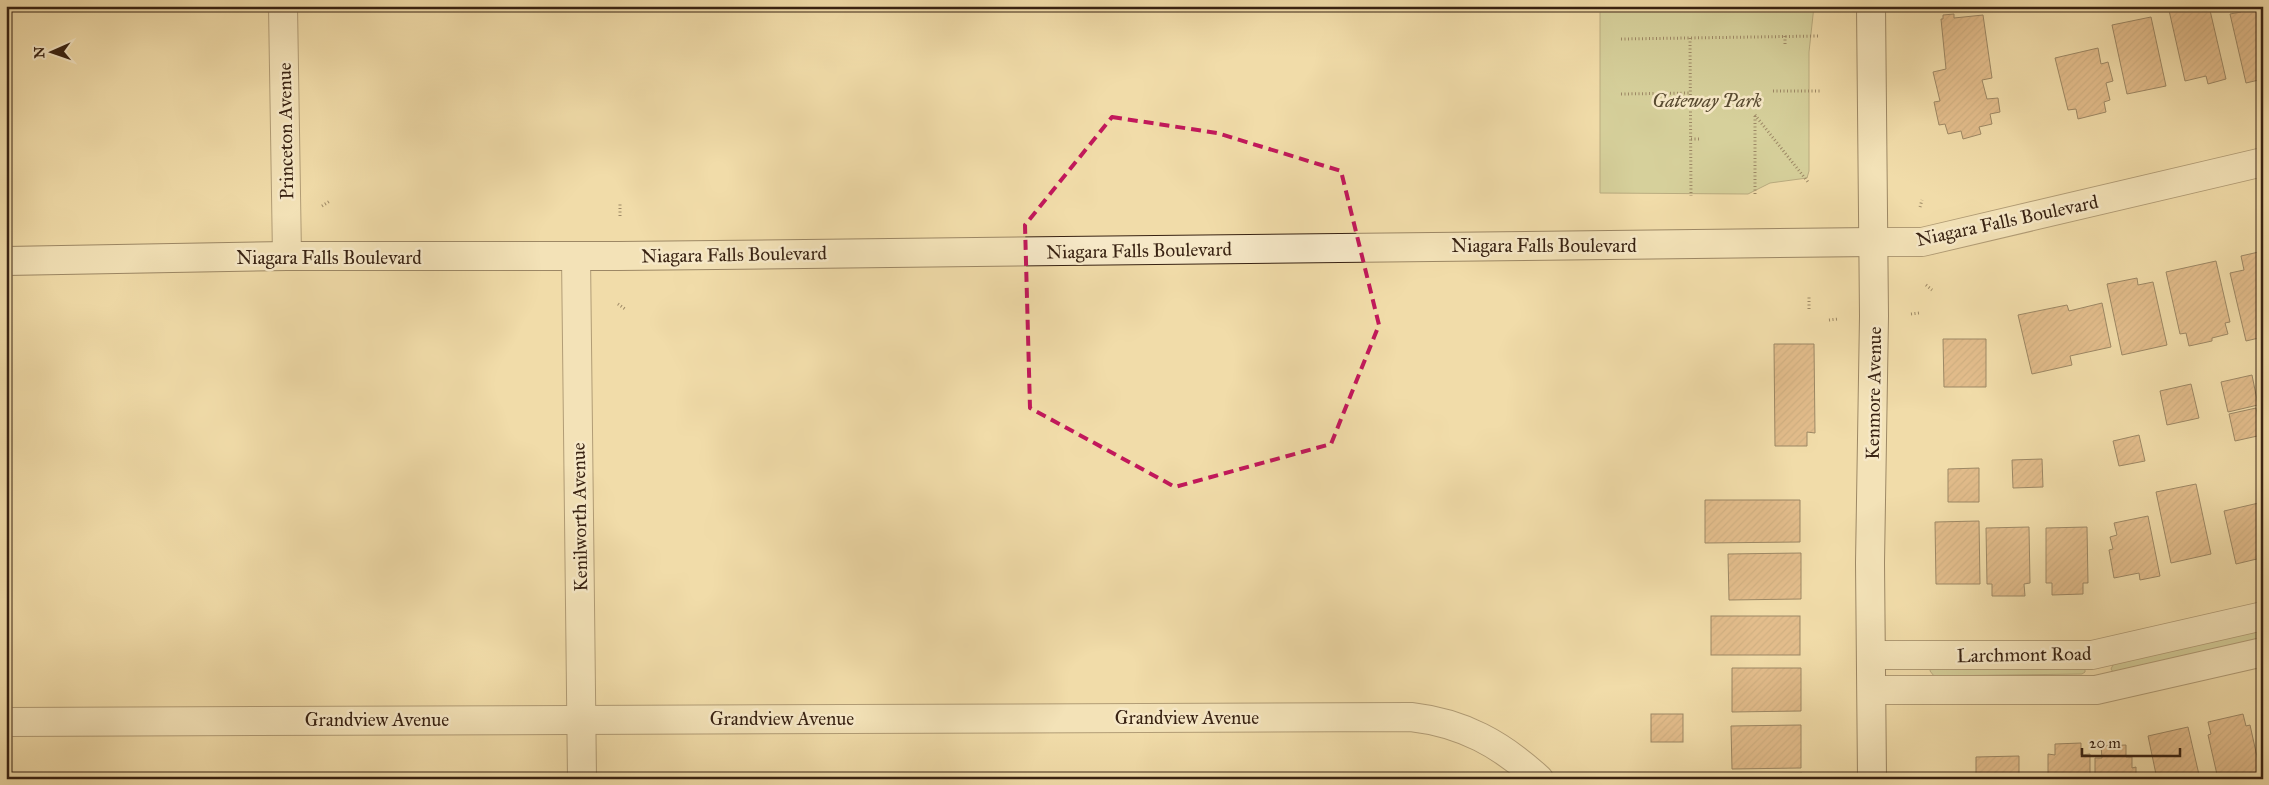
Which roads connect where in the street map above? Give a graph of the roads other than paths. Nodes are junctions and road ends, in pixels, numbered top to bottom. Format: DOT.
graph roads {
  1 [pos="283,6"];
  2 [pos="1871,6"];
  3 [pos="2263,162"];
  4 [pos="1874,242"];
  5 [pos="287,256"];
  6 [pos="576,256"];
  7 [pos="6,261"];
  8 [pos="2263,616"];
  9 [pos="2263,652"];
  10 [pos="1872,655"];
  11 [pos="2092,655"];
  12 [pos="1872,690"];
  13 [pos="2096,690"];
  14 [pos="582,718"];
  15 [pos="6,722"];
  16 [pos="582,779"];
  17 [pos="1540,779"];
  18 [pos="1872,779"];
  1 -- 5 [label="street, Princeton Avenue"];
  2 -- 4 [label="street, Kenmore Avenue"];
  3 -- 4 [label="street, Niagara Falls Boulevard"];
  4 -- 6 [label="street, Niagara Falls Boulevard"];
  4 -- 10 [label="street, Kenmore Avenue"];
  5 -- 6 [label="street, Niagara Falls Boulevard"];
  5 -- 7 [label="street, Niagara Falls Boulevard"];
  6 -- 14 [label="street, Kenilworth Avenue"];
  8 -- 11 [label="street, Larchmont Road"];
  9 -- 13 [label="street, Larchmont Road"];
  10 -- 11 [label="street, Larchmont Road"];
  10 -- 12 [label="street, Kenmore Avenue"];
  11 -- 13 [label="street"];
  12 -- 13 [label="street, Larchmont Road"];
  12 -- 18 [label="street, Kenmore Avenue"];
  14 -- 15 [label="street, Grandview Avenue"];
  14 -- 16 [label="street, Kenilworth Avenue"];
  14 -- 17 [label="street, Grandview Avenue"];
}
